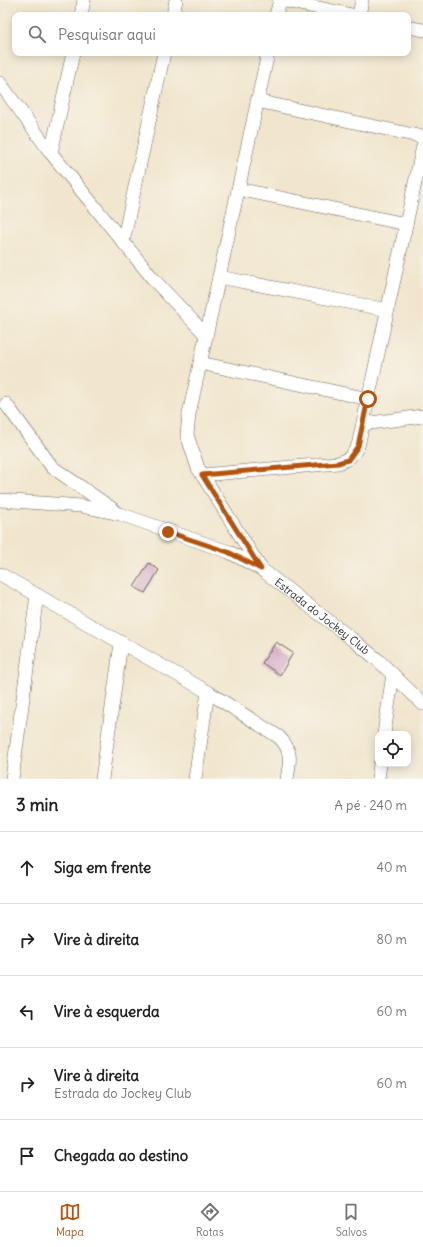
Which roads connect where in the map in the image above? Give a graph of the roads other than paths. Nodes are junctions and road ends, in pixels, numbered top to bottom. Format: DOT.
graph roads {
  1 [pos="84,0"];
  2 [pos="176,0"];
  3 [pos="280,0"];
  4 [pos="362,0"];
  5 [pos="82,12"];
  6 [pos="174,12"];
  7 [pos="277,12"];
  8 [pos="338,12"];
  9 [pos="360,12"];
  10 [pos="411,28"];
  11 [pos="423,30"];
  12 [pos="72,56"];
  13 [pos="163,56"];
  14 [pos="267,56"];
  15 [pos="0,83"];
  16 [pos="258,101"];
  17 [pos="423,137"];
  18 [pos="423,146"];
  19 [pos="51,153"];
  20 [pos="238,189"];
  21 [pos="406,224"];
  22 [pos="123,242"];
  23 [pos="219,277"];
  24 [pos="388,310"];
  25 [pos="206,335"];
  26 [pos="200,363"];
  27 [pos="368,399"];
  28 [pos="6,404"];
  29 [pos="423,416"];
  30 [pos="363,424"];
  31 [pos="202,475"];
  32 [pos="0,500"];
  33 [pos="120,514"];
  34 [pos="261,569"];
  35 [pos="0,574"];
  36 [pos="37,596"];
  37 [pos="121,643"];
  38 [pos="393,674"];
  39 [pos="208,692"];
  40 [pos="423,704"];
  41 [pos="384,731"];
  42 [pos="380,767"];
  43 [pos="12,779"];
  44 [pos="102,779"];
  45 [pos="195,779"];
  46 [pos="287,779"];
  47 [pos="378,779"];
  1 -- 5 [label="street"];
  2 -- 6 [label="street"];
  3 -- 7 [label="street"];
  3 -- 8 [label="street"];
  4 -- 9 [label="street"];
  10 -- 11 [label="street"];
  12 -- 19 [label="street"];
  13 -- 22 [label="street"];
  14 -- 16 [label="street"];
  15 -- 19 [label="street"];
  16 -- 17 [label="street"];
  16 -- 20 [label="street"];
  18 -- 21 [label="street"];
  19 -- 22 [label="street"];
  20 -- 21 [label="street"];
  20 -- 23 [label="street"];
  21 -- 24 [label="street"];
  22 -- 25 [label="street"];
  23 -- 24 [label="street"];
  23 -- 25 [label="street"];
  24 -- 27 [label="street"];
  25 -- 26 [label="street"];
  26 -- 27 [label="street"];
  26 -- 31 [label="street"];
  27 -- 30 [label="street"];
  28 -- 33 [label="street"];
  29 -- 30 [label="street"];
  30 -- 31 [label="street"];
  31 -- 34 [label="street"];
  32 -- 33 [label="street, Estrada do Jockey Club"];
  33 -- 34 [label="street, Estrada do Jockey Club"];
  34 -- 38 [label="street, Estrada do Jockey Club"];
  35 -- 36 [label="street"];
  36 -- 37 [label="street"];
  36 -- 43 [label="street"];
  37 -- 39 [label="street"];
  37 -- 44 [label="street"];
  38 -- 40 [label="street, Estrada do Jockey Club"];
  38 -- 41 [label="street"];
  39 -- 45 [label="street"];
  39 -- 46 [label="street"];
  42 -- 47 [label="street"];
}
